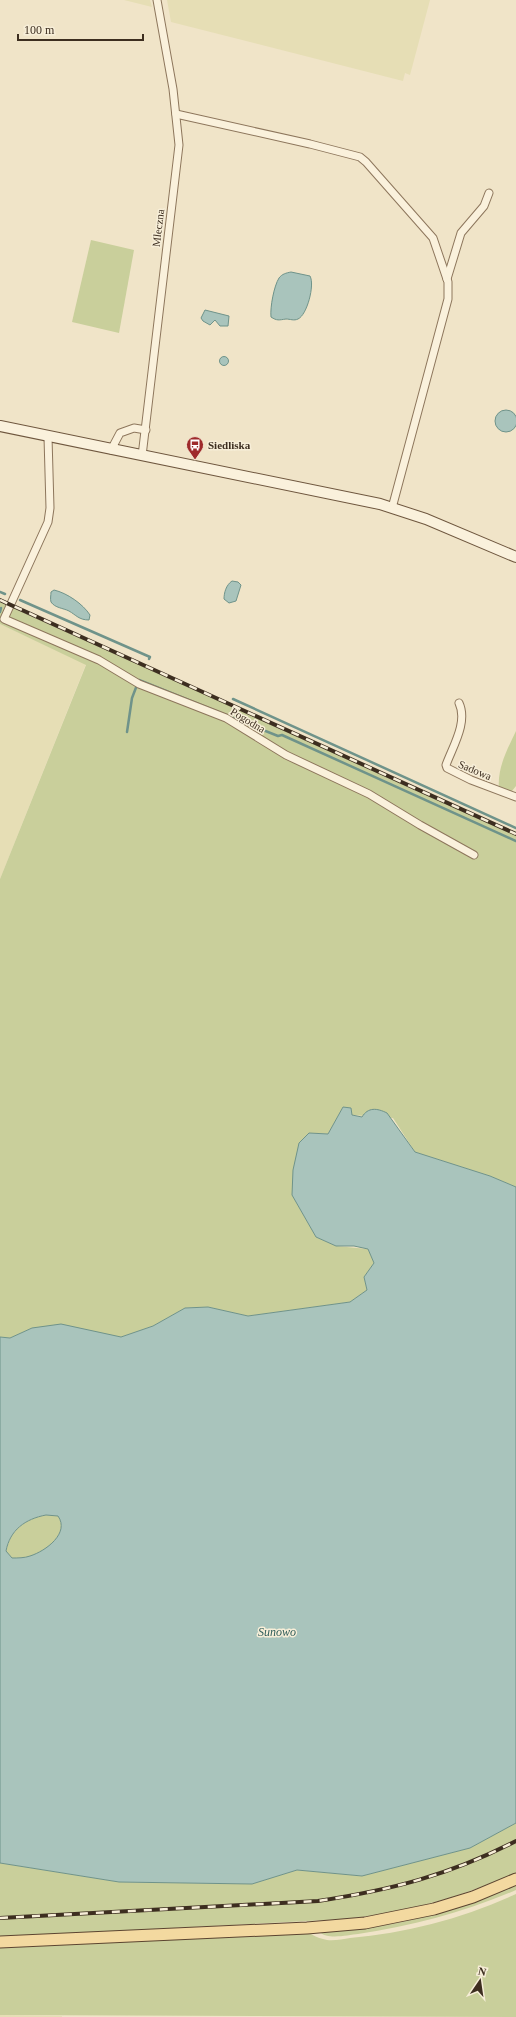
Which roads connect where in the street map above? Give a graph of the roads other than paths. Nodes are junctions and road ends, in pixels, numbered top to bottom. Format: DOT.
graph roads {
  1 [pos="157,2"];
  2 [pos="176,114"];
  3 [pos="489,193"];
  4 [pos="447,279"];
  5 [pos="0,426"];
  6 [pos="146,430"];
  7 [pos="48,438"];
  8 [pos="111,450"];
  9 [pos="142,456"];
  10 [pos="392,508"];
  11 [pos="516,557"];
  12 [pos="459,703"];
  13 [pos="516,798"];
  14 [pos="474,855"];
  15 [pos="516,1879"];
  16 [pos="0,1942"];
  1 -- 2 [label="street, Mleczna"];
  2 -- 4 [label="street"];
  2 -- 6 [label="street, Mleczna"];
  3 -- 4 [label="street"];
  4 -- 10 [label="street"];
  5 -- 7 [label="main road"];
  6 -- 8 [label="street"];
  6 -- 9 [label="street, Mleczna"];
  7 -- 8 [label="main road"];
  7 -- 14 [label="street, Pogodna"];
  8 -- 9 [label="main road"];
  9 -- 10 [label="main road"];
  10 -- 11 [label="main road"];
  12 -- 13 [label="street, Sadowa"];
  15 -- 16 [label="main road"];
}
